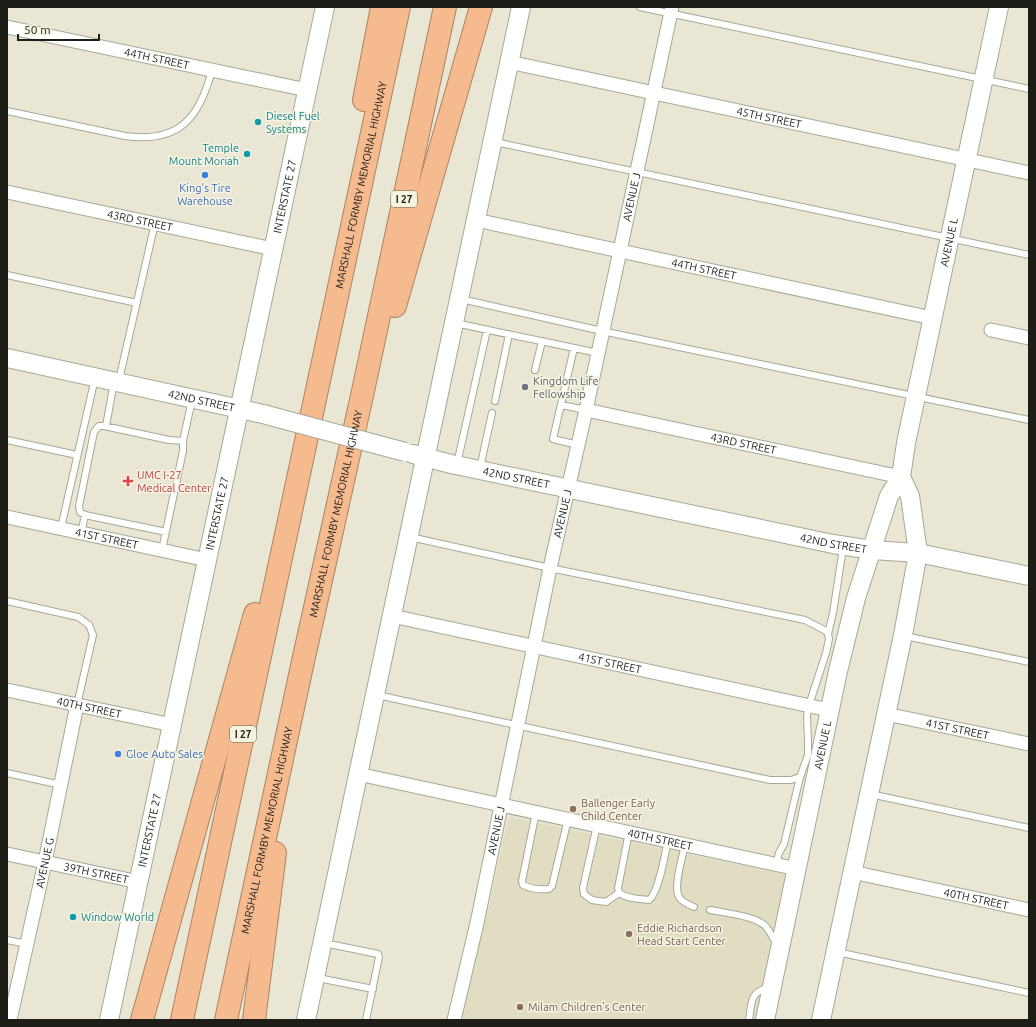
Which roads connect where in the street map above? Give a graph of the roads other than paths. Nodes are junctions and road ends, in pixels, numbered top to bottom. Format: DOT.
graph roads {
  1 [pos="325,7"];
  2 [pos="382,7"];
  3 [pos="399,7"];
  4 [pos="444,7"];
  5 [pos="480,7"];
  6 [pos="521,7"];
  7 [pos="640,7"];
  8 [pos="998,7"];
  9 [pos="672,10"];
  10 [pos="7,27"];
  11 [pos="509,62"];
  12 [pos="212,70"];
  13 [pos="983,79"];
  14 [pos="1029,89"];
  15 [pos="307,90"];
  16 [pos="654,93"];
  17 [pos="7,111"];
  18 [pos="492,141"];
  19 [pos="966,159"];
  20 [pos="636,172"];
  21 [pos="1029,173"];
  22 [pos="7,192"];
  23 [pos="476,220"];
  24 [pos="155,224"];
  25 [pos="949,238"];
  26 [pos="273,249"];
  27 [pos="620,251"];
  28 [pos="1029,255"];
  29 [pos="7,275"];
  30 [pos="459,298"];
  31 [pos="137,303"];
  32 [pos="932,318"];
  33 [pos="454,323"];
  34 [pos="487,330"];
  35 [pos="991,330"];
  36 [pos="602,331"];
  37 [pos="509,334"];
  38 [pos="1029,338"];
  39 [pos="542,341"];
  40 [pos="574,348"];
  41 [pos="598,353"];
  42 [pos="7,358"];
  43 [pos="535,370"];
  44 [pos="95,377"];
  45 [pos="318,378"];
  46 [pos="117,381"];
  47 [pos="363,391"];
  48 [pos="916,396"];
  49 [pos="192,398"];
  50 [pos="495,401"];
  51 [pos="561,405"];
  52 [pos="239,408"];
  53 [pos="586,410"];
  54 [pos="492,413"];
  55 [pos="1029,420"];
  56 [pos="106,426"];
  57 [pos="7,440"];
  58 [pos="182,440"];
  59 [pos="578,445"];
  60 [pos="304,448"];
  61 [pos="77,454"];
  62 [pos="425,457"];
  63 [pos="457,465"];
  64 [pos="479,470"];
  65 [pos="901,477"];
  66 [pos="569,489"];
  67 [pos="85,515"];
  68 [pos="7,517"];
  69 [pos="61,528"];
  70 [pos="81,532"];
  71 [pos="166,532"];
  72 [pos="408,537"];
  73 [pos="843,546"];
  74 [pos="162,550"];
  75 [pos="872,550"];
  76 [pos="918,553"];
  77 [pos="207,560"];
  78 [pos="550,568"];
  79 [pos="1029,576"];
  80 [pos="7,601"];
  81 [pos="392,616"];
  82 [pos="828,634"];
  83 [pos="903,635"];
  84 [pos="535,646"];
  85 [pos="1029,662"];
  86 [pos="302,666"];
  87 [pos="7,690"];
  88 [pos="374,694"];
  89 [pos="77,705"];
  90 [pos="808,705"];
  91 [pos="829,710"];
  92 [pos="886,714"];
  93 [pos="172,725"];
  94 [pos="518,726"];
  95 [pos="1029,744"];
  96 [pos="7,774"];
  97 [pos="358,774"];
  98 [pos="800,777"];
  99 [pos="61,785"];
  100 [pos="869,794"];
  101 [pos="502,805"];
  102 [pos="536,812"];
  103 [pos="568,819"];
  104 [pos="597,825"];
  105 [pos="1029,828"];
  106 [pos="629,832"];
  107 [pos="668,840"];
  108 [pos="685,844"];
  109 [pos="7,854"];
  110 [pos="45,862"];
  111 [pos="776,864"];
  112 [pos="797,868"];
  113 [pos="852,872"];
  114 [pos="139,882"];
  115 [pos="619,893"];
  116 [pos="694,907"];
  117 [pos="710,910"];
  118 [pos="1029,910"];
  119 [pos="7,940"];
  120 [pos="322,943"];
  121 [pos="27,944"];
  122 [pos="780,949"];
  123 [pos="835,952"];
  124 [pos="315,977"];
  125 [pos="772,986"];
  126 [pos="373,989"];
  127 [pos="1029,993"];
  128 [pos="10,1020"];
  129 [pos="109,1020"];
  130 [pos="142,1020"];
  131 [pos="182,1020"];
  132 [pos="226,1020"];
  133 [pos="254,1020"];
  134 [pos="306,1020"];
  135 [pos="366,1020"];
  136 [pos="454,1020"];
  137 [pos="749,1020"];
  138 [pos="765,1020"];
  139 [pos="821,1020"];
  1 -- 15 [label="street, INTERSTATE 27"];
  2 -- 45 [label="highway"];
  3 -- 45 [label="highway, MARSHALL FORMBY MEMORIAL HIGHWAY / I 27"];
  4 -- 47 [label="highway, MARSHALL FORMBY MEMORIAL HIGHWAY / I 27"];
  5 -- 47 [label="highway"];
  6 -- 11 [label="street"];
  7 -- 9 [label="lane"];
  8 -- 13 [label="street, AVENUE L"];
  9 -- 13 [label="lane"];
  9 -- 16 [label="street, AVENUE J"];
  10 -- 12 [label="street, 44TH STREET"];
  11 -- 16 [label="street, 45TH STREET"];
  11 -- 18 [label="street"];
  12 -- 15 [label="street, 44TH STREET"];
  12 -- 17 [label="lane"];
  13 -- 14 [label="lane"];
  13 -- 19 [label="street, AVENUE L"];
  15 -- 26 [label="street, INTERSTATE 27"];
  16 -- 19 [label="street, 45TH STREET"];
  16 -- 20 [label="street, AVENUE J"];
  18 -- 20 [label="lane"];
  18 -- 23 [label="street"];
  19 -- 21 [label="street, 45TH STREET"];
  19 -- 25 [label="street, AVENUE L"];
  20 -- 25 [label="lane"];
  20 -- 27 [label="street, AVENUE J"];
  22 -- 24 [label="street, 43RD STREET"];
  23 -- 27 [label="street, 44TH STREET"];
  23 -- 30 [label="street"];
  24 -- 26 [label="street, 43RD STREET"];
  24 -- 31 [label="lane"];
  25 -- 28 [label="lane"];
  25 -- 32 [label="street, AVENUE L"];
  26 -- 52 [label="street, INTERSTATE 27"];
  27 -- 32 [label="street, 44TH STREET"];
  27 -- 36 [label="street, AVENUE J"];
  29 -- 31 [label="lane"];
  30 -- 33 [label="street"];
  30 -- 36 [label="lane"];
  31 -- 46 [label="lane"];
  32 -- 48 [label="street, AVENUE L"];
  33 -- 34 [label="lane"];
  33 -- 62 [label="street"];
  34 -- 37 [label="lane"];
  34 -- 63 [label="lane"];
  35 -- 38 [label="street"];
  36 -- 41 [label="street, AVENUE J"];
  36 -- 48 [label="lane"];
  37 -- 39 [label="lane"];
  37 -- 50 [label="lane"];
  39 -- 40 [label="lane"];
  39 -- 43 [label="lane"];
  40 -- 41 [label="lane"];
  40 -- 51 [label="lane"];
  41 -- 53 [label="street, AVENUE J"];
  42 -- 44 [label="street, 42ND STREET"];
  44 -- 46 [label="street, 42ND STREET"];
  44 -- 61 [label="lane"];
  45 -- 60 [label="highway, MARSHALL FORMBY MEMORIAL HIGHWAY / I 27"];
  46 -- 49 [label="street, 42ND STREET"];
  46 -- 56 [label="lane"];
  47 -- 86 [label="highway, MARSHALL FORMBY MEMORIAL HIGHWAY / I 27"];
  48 -- 55 [label="lane"];
  48 -- 65 [label="street, AVENUE L"];
  49 -- 52 [label="street, 42ND STREET"];
  49 -- 58 [label="lane"];
  51 -- 53 [label="lane"];
  51 -- 59 [label="lane"];
  52 -- 62 [label="street, 42ND STREET, bridge"];
  52 -- 77 [label="street, INTERSTATE 27"];
  53 -- 59 [label="street, AVENUE J"];
  53 -- 65 [label="street, 43RD STREET"];
  54 -- 64 [label="lane"];
  56 -- 58 [label="lane"];
  56 -- 67 [label="lane"];
  57 -- 61 [label="lane"];
  58 -- 71 [label="lane"];
  59 -- 66 [label="street, AVENUE J"];
  60 -- 130 [label="highway"];
  60 -- 131 [label="highway, MARSHALL FORMBY MEMORIAL HIGHWAY / I 27"];
  61 -- 69 [label="lane"];
  62 -- 63 [label="street, 42ND STREET"];
  62 -- 72 [label="street"];
  63 -- 64 [label="street, 42ND STREET"];
  64 -- 66 [label="street, 42ND STREET"];
  65 -- 75 [label="street, AVENUE L"];
  65 -- 76 [label="street"];
  66 -- 73 [label="street, 42ND STREET"];
  66 -- 78 [label="street, AVENUE J"];
  67 -- 70 [label="lane"];
  67 -- 71 [label="lane"];
  68 -- 69 [label="street, 41ST STREET"];
  69 -- 70 [label="street, 41ST STREET"];
  70 -- 74 [label="street, 41ST STREET"];
  71 -- 74 [label="lane"];
  72 -- 78 [label="lane"];
  72 -- 81 [label="street"];
  73 -- 75 [label="street, 42ND STREET"];
  73 -- 82 [label="lane"];
  74 -- 77 [label="street, 41ST STREET"];
  75 -- 76 [label="street, 42ND STREET"];
  75 -- 91 [label="street, AVENUE L"];
  76 -- 79 [label="street, 42ND STREET"];
  76 -- 83 [label="street"];
  77 -- 93 [label="street, INTERSTATE 27"];
  78 -- 82 [label="lane"];
  78 -- 84 [label="street, AVENUE J"];
  80 -- 89 [label="lane"];
  81 -- 84 [label="street, 41ST STREET"];
  81 -- 88 [label="street"];
  82 -- 90 [label="lane"];
  83 -- 85 [label="lane"];
  83 -- 92 [label="street"];
  84 -- 90 [label="street, 41ST STREET"];
  84 -- 94 [label="street, AVENUE J"];
  86 -- 132 [label="highway, MARSHALL FORMBY MEMORIAL HIGHWAY / I 27"];
  86 -- 133 [label="highway"];
  87 -- 89 [label="street, 40TH STREET"];
  88 -- 94 [label="lane"];
  88 -- 97 [label="street"];
  89 -- 93 [label="street, 40TH STREET"];
  89 -- 99 [label="street, AVENUE G"];
  90 -- 91 [label="street, 41ST STREET"];
  90 -- 98 [label="lane"];
  91 -- 112 [label="street, AVENUE L"];
  92 -- 95 [label="street, 41ST STREET"];
  92 -- 100 [label="street"];
  93 -- 114 [label="street, INTERSTATE 27"];
  94 -- 98 [label="lane"];
  94 -- 101 [label="street, AVENUE J"];
  96 -- 99 [label="lane"];
  97 -- 101 [label="street, 40TH STREET"];
  97 -- 120 [label="street"];
  98 -- 111 [label="lane"];
  99 -- 110 [label="street, AVENUE G"];
  100 -- 105 [label="lane"];
  100 -- 113 [label="street"];
  101 -- 102 [label="street, 40TH STREET"];
  101 -- 136 [label="street, AVENUE J"];
  102 -- 103 [label="street, 40TH STREET"];
  102 -- 103 [label="lane"];
  103 -- 104 [label="street, 40TH STREET"];
  104 -- 106 [label="street, 40TH STREET"];
  104 -- 115 [label="lane"];
  106 -- 107 [label="street, 40TH STREET"];
  106 -- 115 [label="lane"];
  107 -- 108 [label="street, 40TH STREET"];
  107 -- 115 [label="lane"];
  108 -- 111 [label="street, 40TH STREET"];
  108 -- 116 [label="lane"];
  109 -- 110 [label="street, 39TH STREET"];
  110 -- 114 [label="street, 39TH STREET"];
  110 -- 121 [label="street, AVENUE G"];
  111 -- 112 [label="street, 40TH STREET"];
  112 -- 122 [label="street, AVENUE L"];
  113 -- 118 [label="street, 40TH STREET"];
  113 -- 123 [label="street"];
  114 -- 129 [label="street, INTERSTATE 27"];
  117 -- 122 [label="lane"];
  119 -- 121 [label="lane"];
  120 -- 124 [label="street"];
  120 -- 126 [label="lane"];
  121 -- 128 [label="street, AVENUE G"];
  122 -- 125 [label="street, AVENUE L"];
  123 -- 127 [label="lane"];
  123 -- 139 [label="street"];
  124 -- 126 [label="lane"];
  124 -- 134 [label="street"];
  125 -- 137 [label="lane"];
  125 -- 138 [label="street, AVENUE L"];
  126 -- 135 [label="lane"];
}
